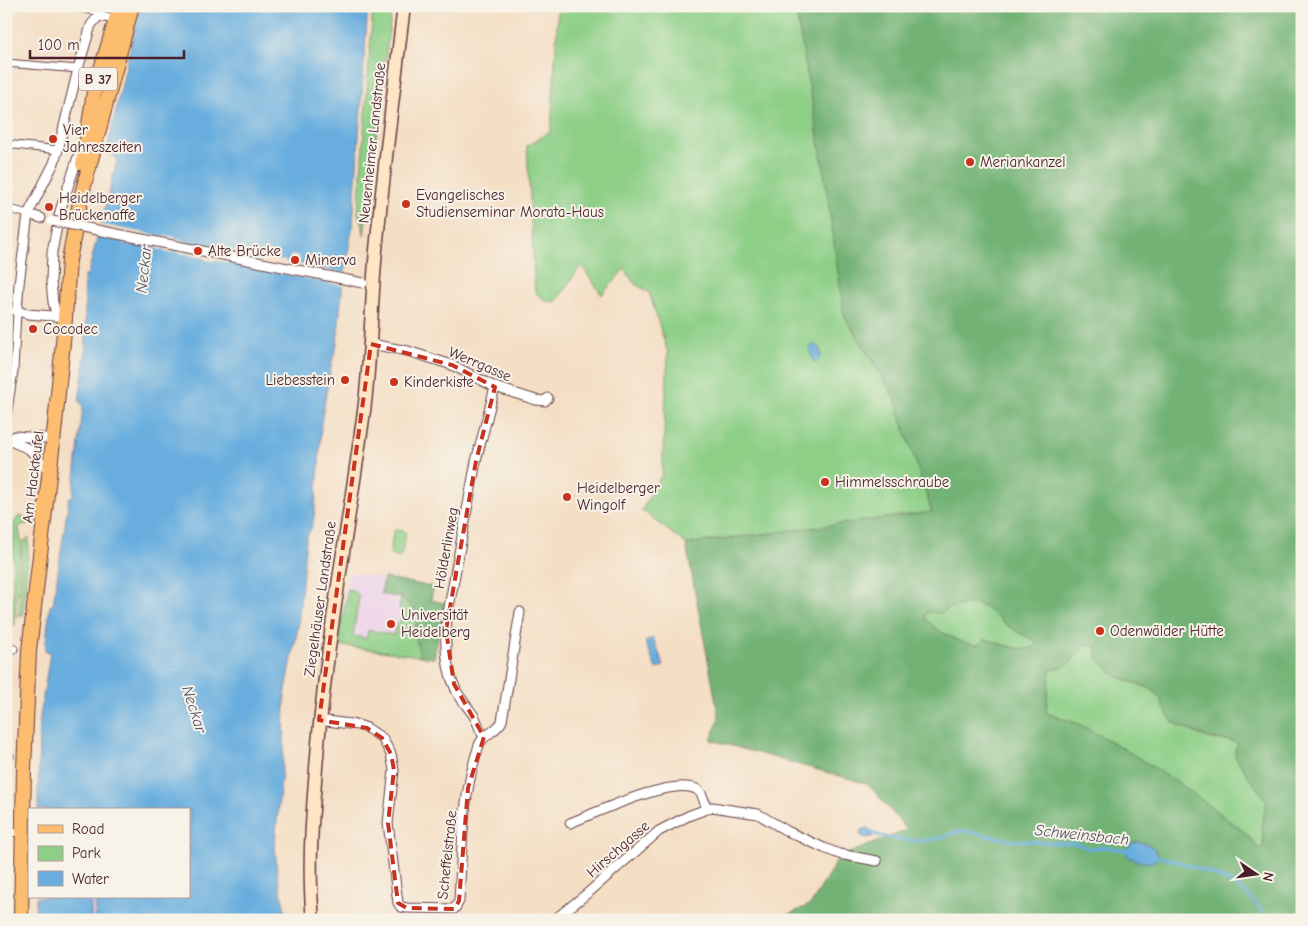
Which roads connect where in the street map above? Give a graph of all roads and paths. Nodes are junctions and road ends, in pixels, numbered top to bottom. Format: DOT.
graph roads {
  1 [pos="70,6"];
  2 [pos="132,6"];
  3 [pos="404,6"];
  4 [pos="80,7"];
  5 [pos="102,16"];
  6 [pos="121,16"];
  7 [pos="6,63"];
  8 [pos="78,69"];
  9 [pos="86,142"];
  10 [pos="6,144"];
  11 [pos="58,150"];
  12 [pos="81,197"];
  13 [pos="6,208"];
  14 [pos="23,212"];
  15 [pos="42,218"];
  16 [pos="52,221"];
  17 [pos="368,283"];
  18 [pos="6,311"];
  19 [pos="17,311"];
  20 [pos="65,317"];
  21 [pos="371,344"];
  22 [pos="10,370"];
  23 [pos="495,387"];
  24 [pos="548,398"];
  25 [pos="6,422"];
  26 [pos="9,439"];
  27 [pos="54,440"];
  28 [pos="50,472"];
  29 [pos="520,612"];
  30 [pos="6,647"];
  31 [pos="14,649"];
  32 [pos="320,720"];
  33 [pos="484,737"];
  34 [pos="707,808"];
  35 [pos="570,823"];
  36 [pos="6,832"];
  37 [pos="23,832"];
  38 [pos="877,861"];
  39 [pos="21,920"];
  40 [pos="312,920"];
  41 [pos="554,920"];
  1 -- 4 [label="street"];
  2 -- 6 [label="main road, B 37"];
  3 -- 17 [label="main road, Neuenheimer Landstraße"];
  4 -- 5 [label="street"];
  5 -- 6 [label="street"];
  5 -- 8 [label="street"];
  6 -- 9 [label="main road, B 37"];
  6 -- 12 [label="main road, B 37"];
  7 -- 8 [label="street"];
  8 -- 11 [label="street"];
  9 -- 12 [label="main road, B 37"];
  9 -- 20 [label="street"];
  10 -- 11 [label="street"];
  11 -- 14 [label="street"];
  12 -- 20 [label="main road, Am Hackteufel / B 37"];
  13 -- 14 [label="street"];
  14 -- 15 [label="street"];
  14 -- 19 [label="street"];
  16 -- 17 [label="street, bridge"];
  17 -- 21 [label="main road, Ziegelhäuser Landstraße"];
  18 -- 19 [label="street"];
  19 -- 20 [label="street"];
  19 -- 22 [label="street"];
  20 -- 27 [label="main road, Am Hackteufel / B 37"];
  21 -- 23 [label="street, Werrgasse"];
  21 -- 32 [label="main road, Ziegelhäuser Landstraße"];
  22 -- 25 [label="street"];
  23 -- 24 [label="street, Werrgasse"];
  23 -- 33 [label="street, Hölderlinweg"];
  26 -- 27 [label="street"];
  26 -- 28 [label="street"];
  27 -- 28 [label="main road, Am Hackteufel / B 37"];
  28 -- 37 [label="main road, Am Hackteufel / B 37"];
  29 -- 33 [label="street, Scheffelstraße"];
  30 -- 31 [label="street"];
  32 -- 33 [label="street, Scheffelstraße"];
  32 -- 40 [label="main road, Ziegelhäuser Landstraße"];
  34 -- 35 [label="street, Hirschgasse"];
  34 -- 38 [label="street, Hirschgasse"];
  34 -- 41 [label="street, Hirschgasse"];
  36 -- 37 [label="street"];
  37 -- 39 [label="main road, Am Hackteufel / B 37"];
}
